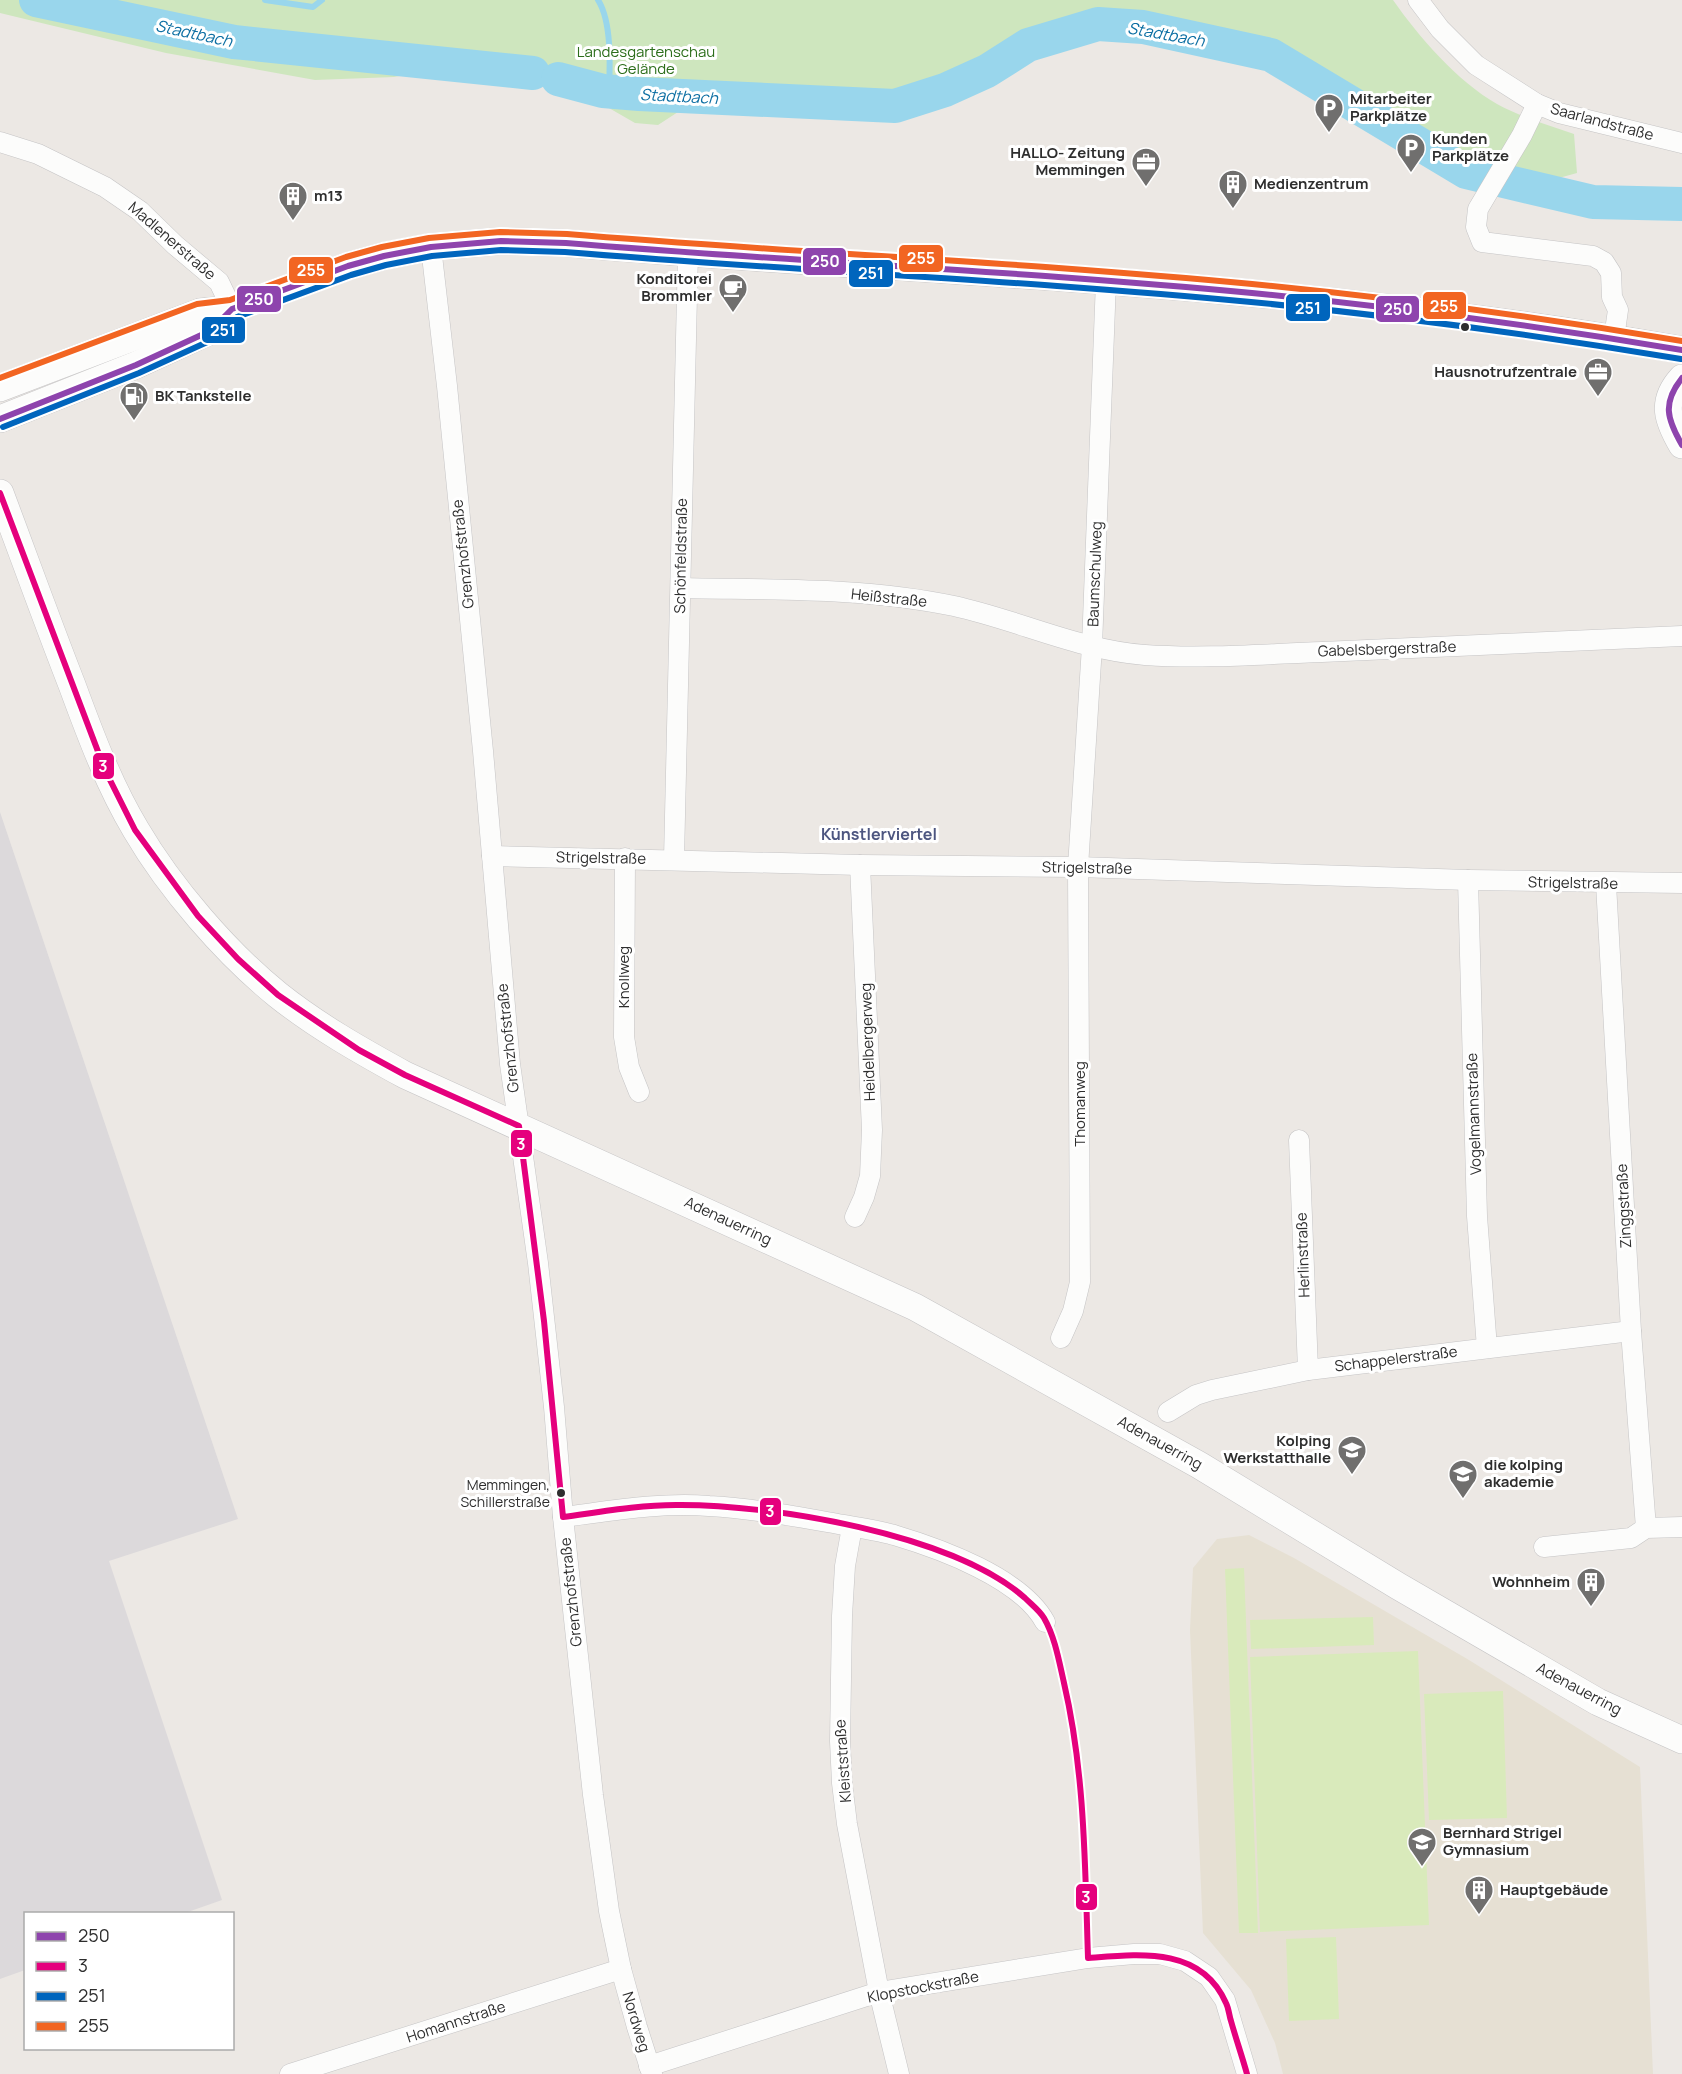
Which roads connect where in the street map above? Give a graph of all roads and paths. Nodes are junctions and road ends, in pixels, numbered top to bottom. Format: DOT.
graph roads {
  1 [pos="1418,0"];
  2 [pos="1537,104"];
  3 [pos="0,142"];
  4 [pos="1682,143"];
  5 [pos="431,247"];
  6 [pos="688,252"];
  7 [pos="1106,281"];
  8 [pos="232,309"];
  9 [pos="1614,338"];
  10 [pos="1682,350"];
  11 [pos="1682,378"];
  12 [pos="0,388"];
  13 [pos="0,419"];
  14 [pos="1682,445"];
  15 [pos="0,493"];
  16 [pos="681,588"];
  17 [pos="1682,636"];
  18 [pos="1092,646"];
  19 [pos="492,856"];
  20 [pos="624,858"];
  21 [pos="674,859"];
  22 [pos="860,865"];
  23 [pos="1078,867"];
  24 [pos="1468,880"];
  25 [pos="1606,884"];
  26 [pos="1682,884"];
  27 [pos="639,1092"];
  28 [pos="519,1126"];
  29 [pos="1299,1140"];
  30 [pos="855,1217"];
  31 [pos="1631,1331"];
  32 [pos="1061,1338"];
  33 [pos="1487,1348"];
  34 [pos="1308,1370"];
  35 [pos="1168,1412"];
  36 [pos="563,1517"];
  37 [pos="852,1527"];
  38 [pos="1682,1527"];
  39 [pos="1646,1528"];
  40 [pos="1544,1547"];
  41 [pos="1045,1622"];
  42 [pos="1682,1740"];
  43 [pos="621,1969"];
  44 [pos="879,1992"];
  45 [pos="651,2070"];
  46 [pos="290,2074"];
  47 [pos="899,2074"];
  48 [pos="1247,2074"];
  1 -- 2 [label="street, Saarlandstraße"];
  2 -- 4 [label="street, Saarlandstraße"];
  2 -- 9 [label="street"];
  3 -- 8 [label="street, Madlenerstraße"];
  5 -- 6 [label="main road"];
  5 -- 8 [label="main road"];
  5 -- 19 [label="street, Grenzhofstraße"];
  6 -- 7 [label="main road"];
  6 -- 16 [label="street, Schönfeldstraße"];
  7 -- 9 [label="main road"];
  7 -- 18 [label="street, Baumschulweg"];
  8 -- 12 [label="main road"];
  8 -- 13 [label="main road"];
  9 -- 10 [label="main road"];
  11 -- 14 [label="main road"];
  15 -- 28 [label="main road, Adenauerring"];
  16 -- 18 [label="street, Heißstraße"];
  16 -- 21 [label="street, Schönfeldstraße"];
  17 -- 18 [label="street, Gabelsbergerstraße"];
  18 -- 23 [label="street, Baumschulweg"];
  19 -- 20 [label="street, Strigelstraße"];
  19 -- 28 [label="street, Grenzhofstraße"];
  20 -- 21 [label="street, Strigelstraße"];
  20 -- 27 [label="street, Knollweg"];
  21 -- 22 [label="street, Strigelstraße"];
  22 -- 23 [label="street, Strigelstraße"];
  22 -- 30 [label="street, Heidelbergerweg"];
  23 -- 24 [label="street, Strigelstraße"];
  23 -- 32 [label="street, Thomanweg"];
  24 -- 25 [label="street, Strigelstraße"];
  24 -- 33 [label="street, Vogelmannstraße"];
  25 -- 26 [label="street, Strigelstraße"];
  25 -- 31 [label="street, Zinggstraße"];
  28 -- 36 [label="street, Grenzhofstraße"];
  28 -- 42 [label="main road, Adenauerring"];
  29 -- 34 [label="street, Herlinstraße"];
  31 -- 33 [label="street, Schappelerstraße"];
  31 -- 39 [label="street, Zinggstraße"];
  33 -- 34 [label="street, Schappelerstraße"];
  34 -- 35 [label="street, Schappelerstraße"];
  36 -- 37 [label="street"];
  36 -- 43 [label="street, Grenzhofstraße"];
  37 -- 41 [label="street"];
  37 -- 44 [label="street, Kleiststraße"];
  38 -- 39 [label="street"];
  39 -- 40 [label="street"];
  43 -- 45 [label="street, Nordweg"];
  43 -- 46 [label="street, Homannstraße"];
  44 -- 45 [label="street, Klopstockstraße"];
  44 -- 47 [label="street, Kleiststraße"];
  44 -- 48 [label="street, Klopstockstraße"];
}
